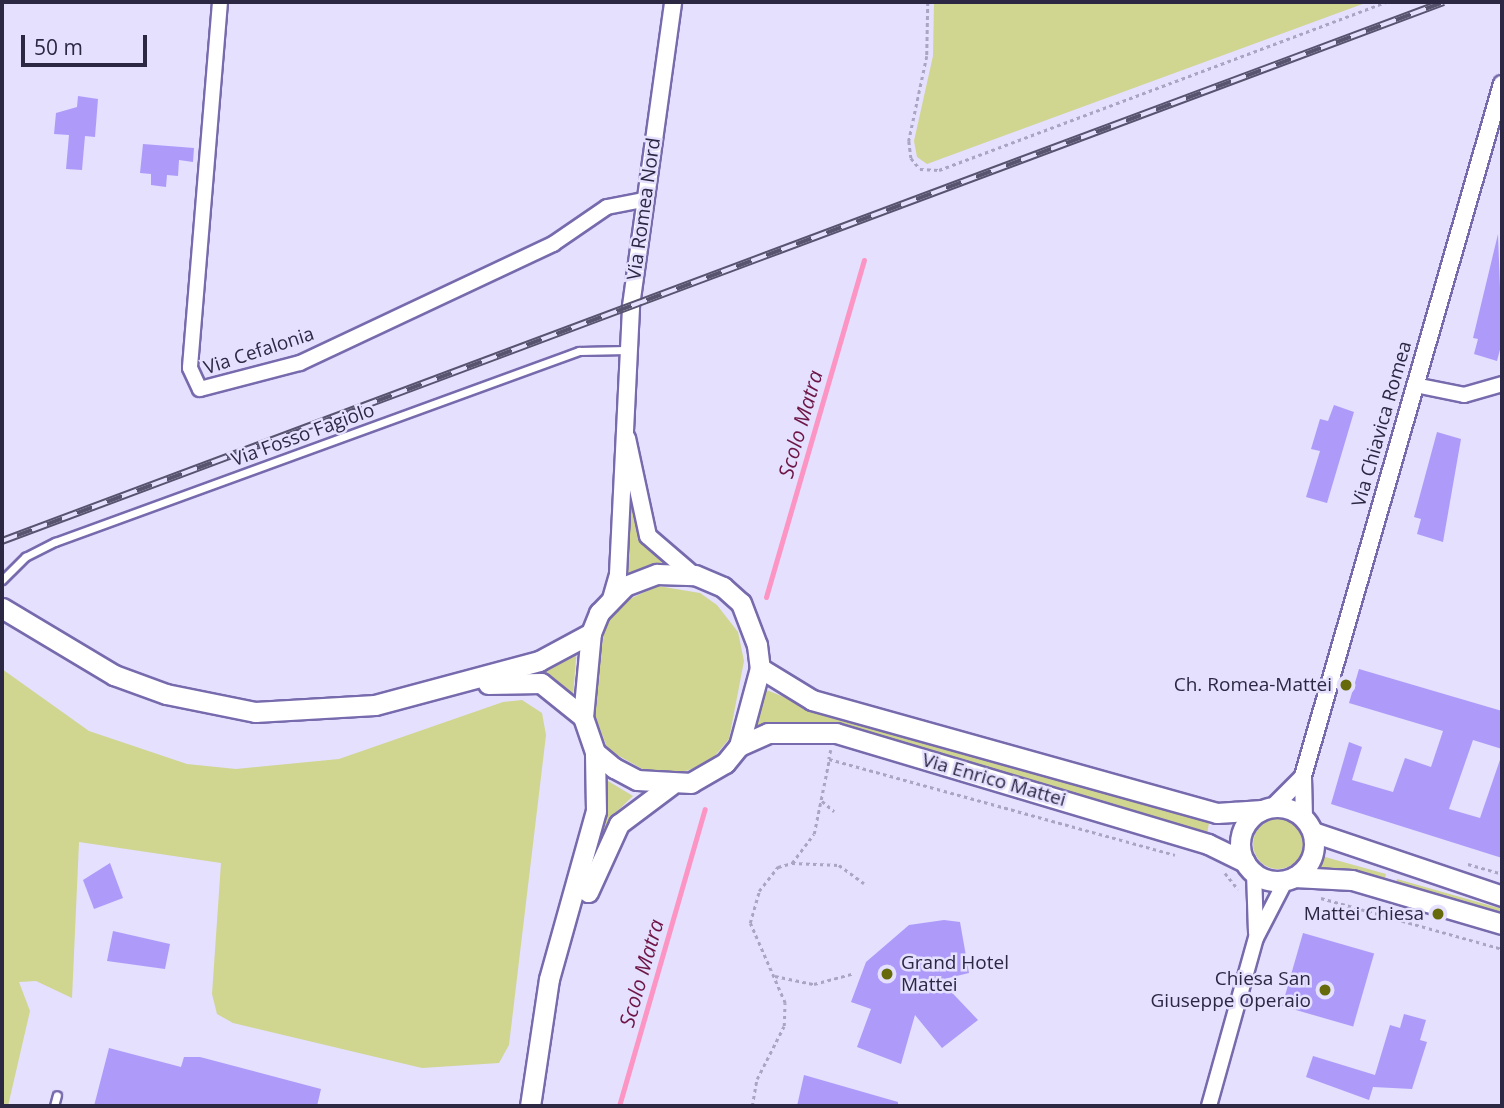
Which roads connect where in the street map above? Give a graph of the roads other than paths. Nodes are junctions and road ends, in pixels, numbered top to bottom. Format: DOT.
graph roads {
  1 [pos="220,2"];
  2 [pos="673,2"];
  3 [pos="1502,84"];
  4 [pos="1497,126"];
  5 [pos="644,200"];
  6 [pos="627,351"];
  7 [pos="1502,384"];
  8 [pos="1415,385"];
  9 [pos="623,418"];
  10 [pos="695,575"];
  11 [pos="2,580"];
  12 [pos="611,599"];
  13 [pos="2,608"];
  14 [pos="591,633"];
  15 [pos="760,668"];
  16 [pos="452,685"];
  17 [pos="583,718"];
  18 [pos="739,746"];
  19 [pos="595,752"];
  20 [pos="1303,776"];
  21 [pos="671,785"];
  22 [pos="1267,808"];
  23 [pos="1309,825"];
  24 [pos="1249,867"];
  25 [pos="1290,878"];
  26 [pos="1502,896"];
  27 [pos="1502,924"];
  28 [pos="1256,938"];
  29 [pos="562,939"];
  30 [pos="57,1095"];
  31 [pos="54,1106"];
  32 [pos="530,1106"];
  33 [pos="1209,1106"];
  1 -- 5 [label="street, Via Cefalonia"];
  2 -- 5 [label="street, Via Romea Nord"];
  3 -- 4 [label="street, Via Chiavica Romea"];
  4 -- 8 [label="street, Via Chiavica Romea"];
  5 -- 6 [label="street, Via Romea Nord"];
  6 -- 9 [label="street, Via Romea Nord"];
  6 -- 11 [label="lane, Via Fosso Fagiolo"];
  7 -- 8 [label="street"];
  8 -- 20 [label="street, Via Chiavica Romea"];
  9 -- 10 [label="street, Via Romea Nord"];
  9 -- 12 [label="street, Via Romea Nord"];
  10 -- 12 [label="main road"];
  10 -- 15 [label="main road"];
  12 -- 14 [label="main road"];
  13 -- 16 [label="main road"];
  14 -- 16 [label="main road"];
  14 -- 17 [label="main road"];
  15 -- 18 [label="main road"];
  15 -- 22 [label="main road, Via Enrico Mattei"];
  16 -- 17 [label="main road"];
  17 -- 19 [label="main road"];
  18 -- 21 [label="main road"];
  18 -- 24 [label="main road, Via Enrico Mattei"];
  19 -- 21 [label="main road"];
  19 -- 29 [label="main road"];
  20 -- 22 [label="street, Via Chiavica Romea"];
  20 -- 23 [label="street, Via Chiavica Romea"];
  21 -- 29 [label="main road"];
  22 -- 23 [label="main road"];
  22 -- 24 [label="main road"];
  23 -- 25 [label="main road"];
  23 -- 26 [label="main road"];
  24 -- 25 [label="main road"];
  24 -- 28 [label="street"];
  25 -- 27 [label="main road"];
  25 -- 28 [label="street"];
  28 -- 33 [label="street"];
  29 -- 32 [label="main road"];
  30 -- 31 [label="lane"];
}
